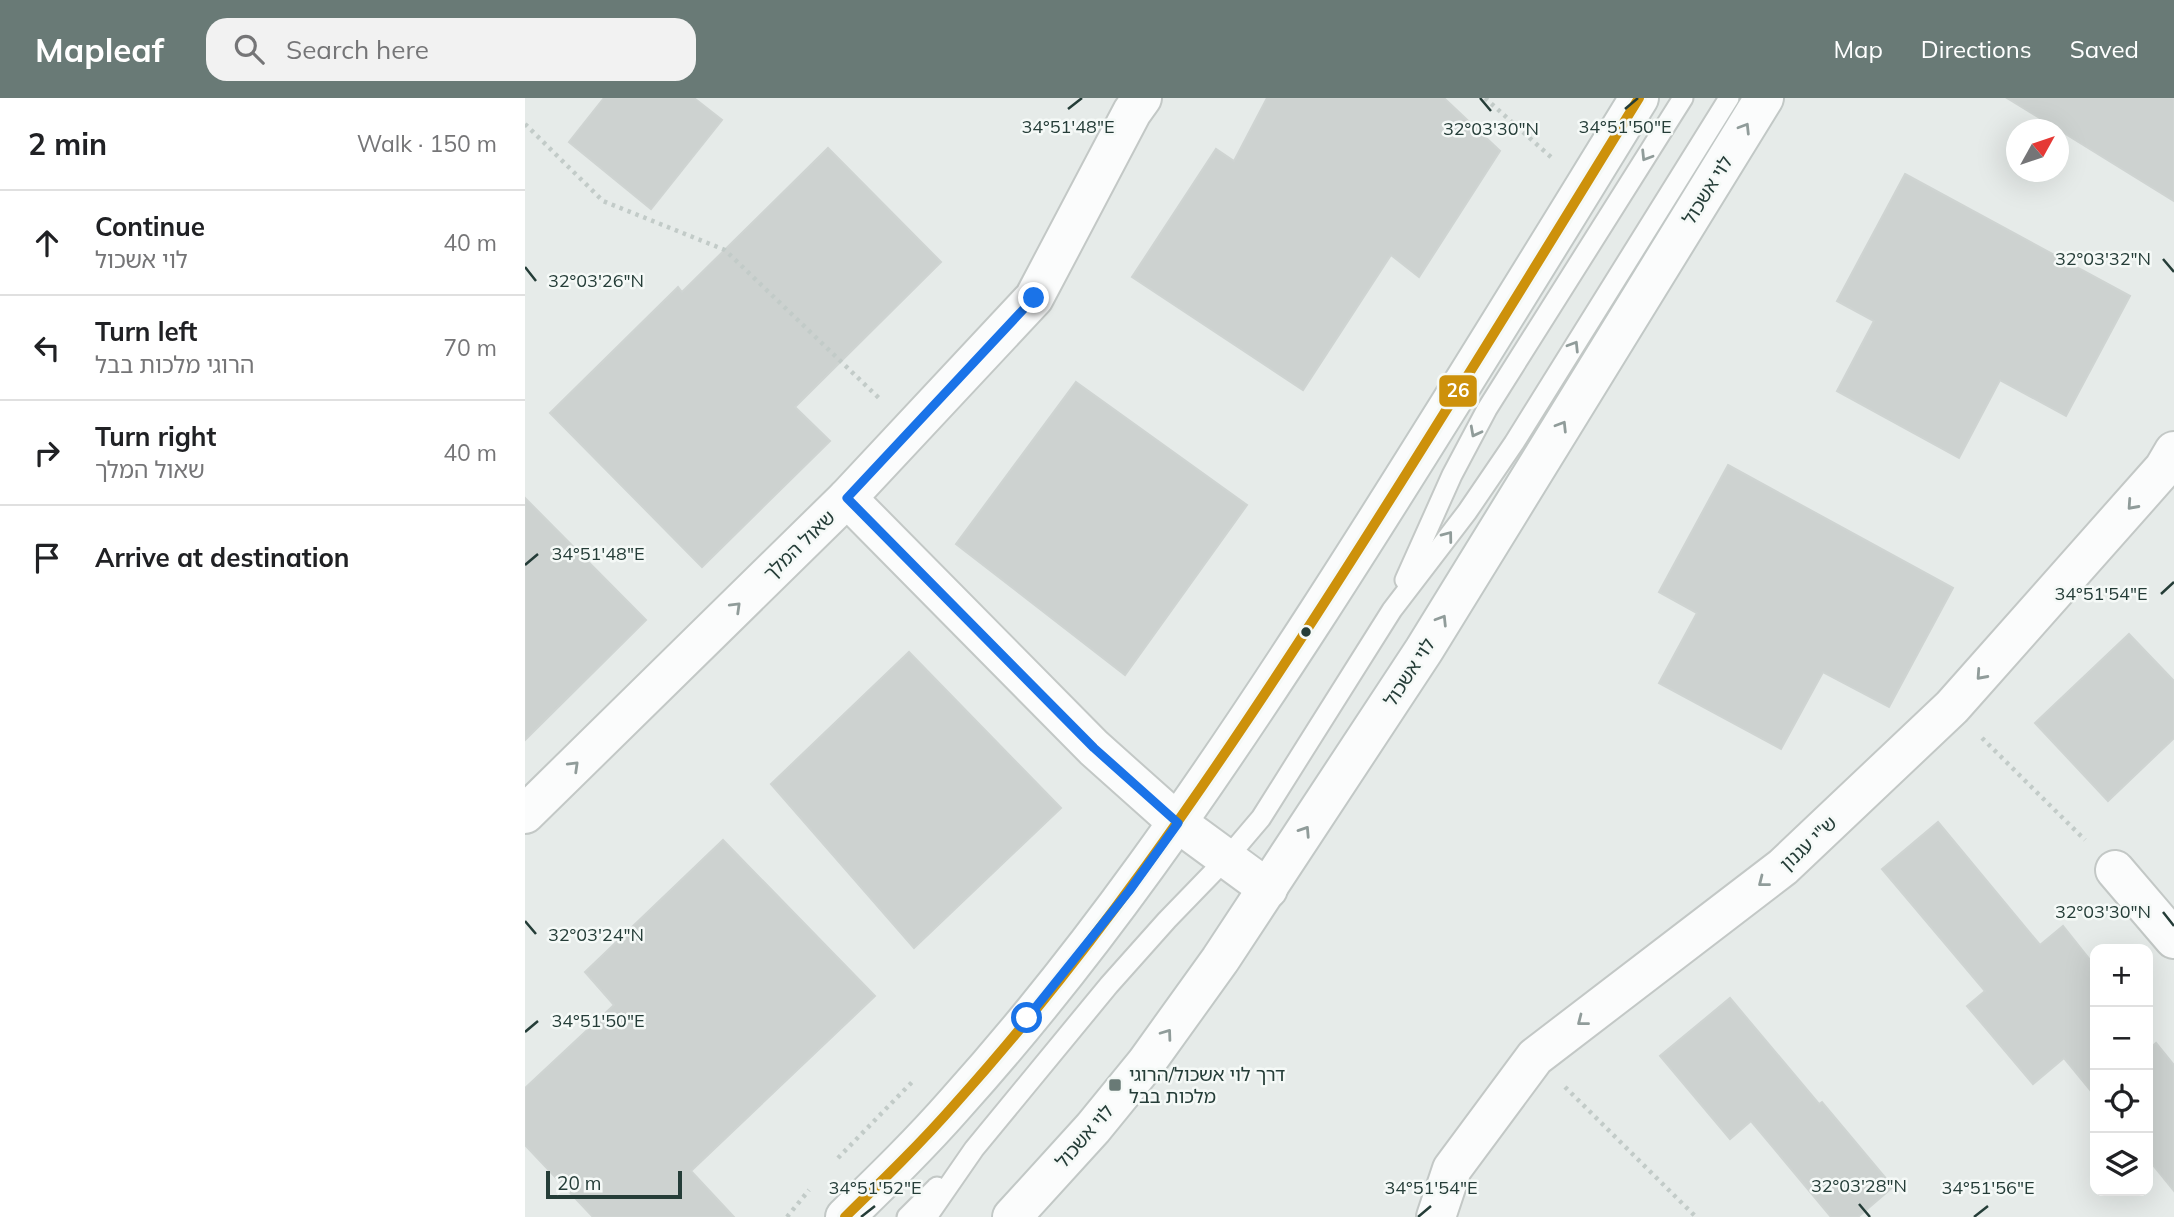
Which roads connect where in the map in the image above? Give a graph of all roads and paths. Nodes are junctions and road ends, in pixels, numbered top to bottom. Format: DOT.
graph roads {
  1 [pos="1485,98"];
  2 [pos="1639,98"];
  3 [pos="1682,98"];
  4 [pos="1729,98"];
  5 [pos="1764,98"];
  6 [pos="1133,103"];
  7 [pos="525,124"];
  8 [pos="1556,162"];
  9 [pos="888,407"];
  10 [pos="2171,466"];
  11 [pos="847,498"];
  12 [pos="1392,610"];
  13 [pos="1952,707"];
  14 [pos="525,814"];
  15 [pos="1178,823"];
  16 [pos="1227,858"];
  17 [pos="2115,870"];
  18 [pos="1268,889"];
  19 [pos="2174,939"];
  20 [pos="1535,1057"];
  21 [pos="975,1149"];
  22 [pos="845,1217"];
  23 [pos="907,1217"];
  24 [pos="927,1217"];
  25 [pos="1012,1217"];
  26 [pos="1436,1217"];
  27 [pos="1696,1217"];
  1 -- 8 [label="path"];
  2 -- 15 [label="main road"];
  3 -- 12 [label="lane, one-way"];
  12 -- 4 [label="lane, one-way"];
  18 -- 5 [label="main road, לוי אשכול, one-way"];
  6 -- 11 [label="main road, שאול המלך"];
  7 -- 9 [label="path"];
  10 -- 13 [label="main road, ש\"י עגנון, one-way"];
  14 -- 11 [label="main road, שאול המלך, one-way"];
  11 -- 15 [label="main road"];
  12 -- 16 [label="lane"];
  13 -- 17 [label="path"];
  13 -- 20 [label="main road, ש\"י עגנון, one-way"];
  15 -- 16 [label="main road"];
  15 -- 22 [label="main road"];
  16 -- 18 [label="main road"];
  16 -- 21 [label="lane"];
  17 -- 19 [label="main road"];
  25 -- 18 [label="main road, לוי אשכול, one-way"];
  20 -- 26 [label="main road, ש\"י עגנון"];
  20 -- 27 [label="path"];
  21 -- 23 [label="lane"];
  21 -- 24 [label="lane"];
}
